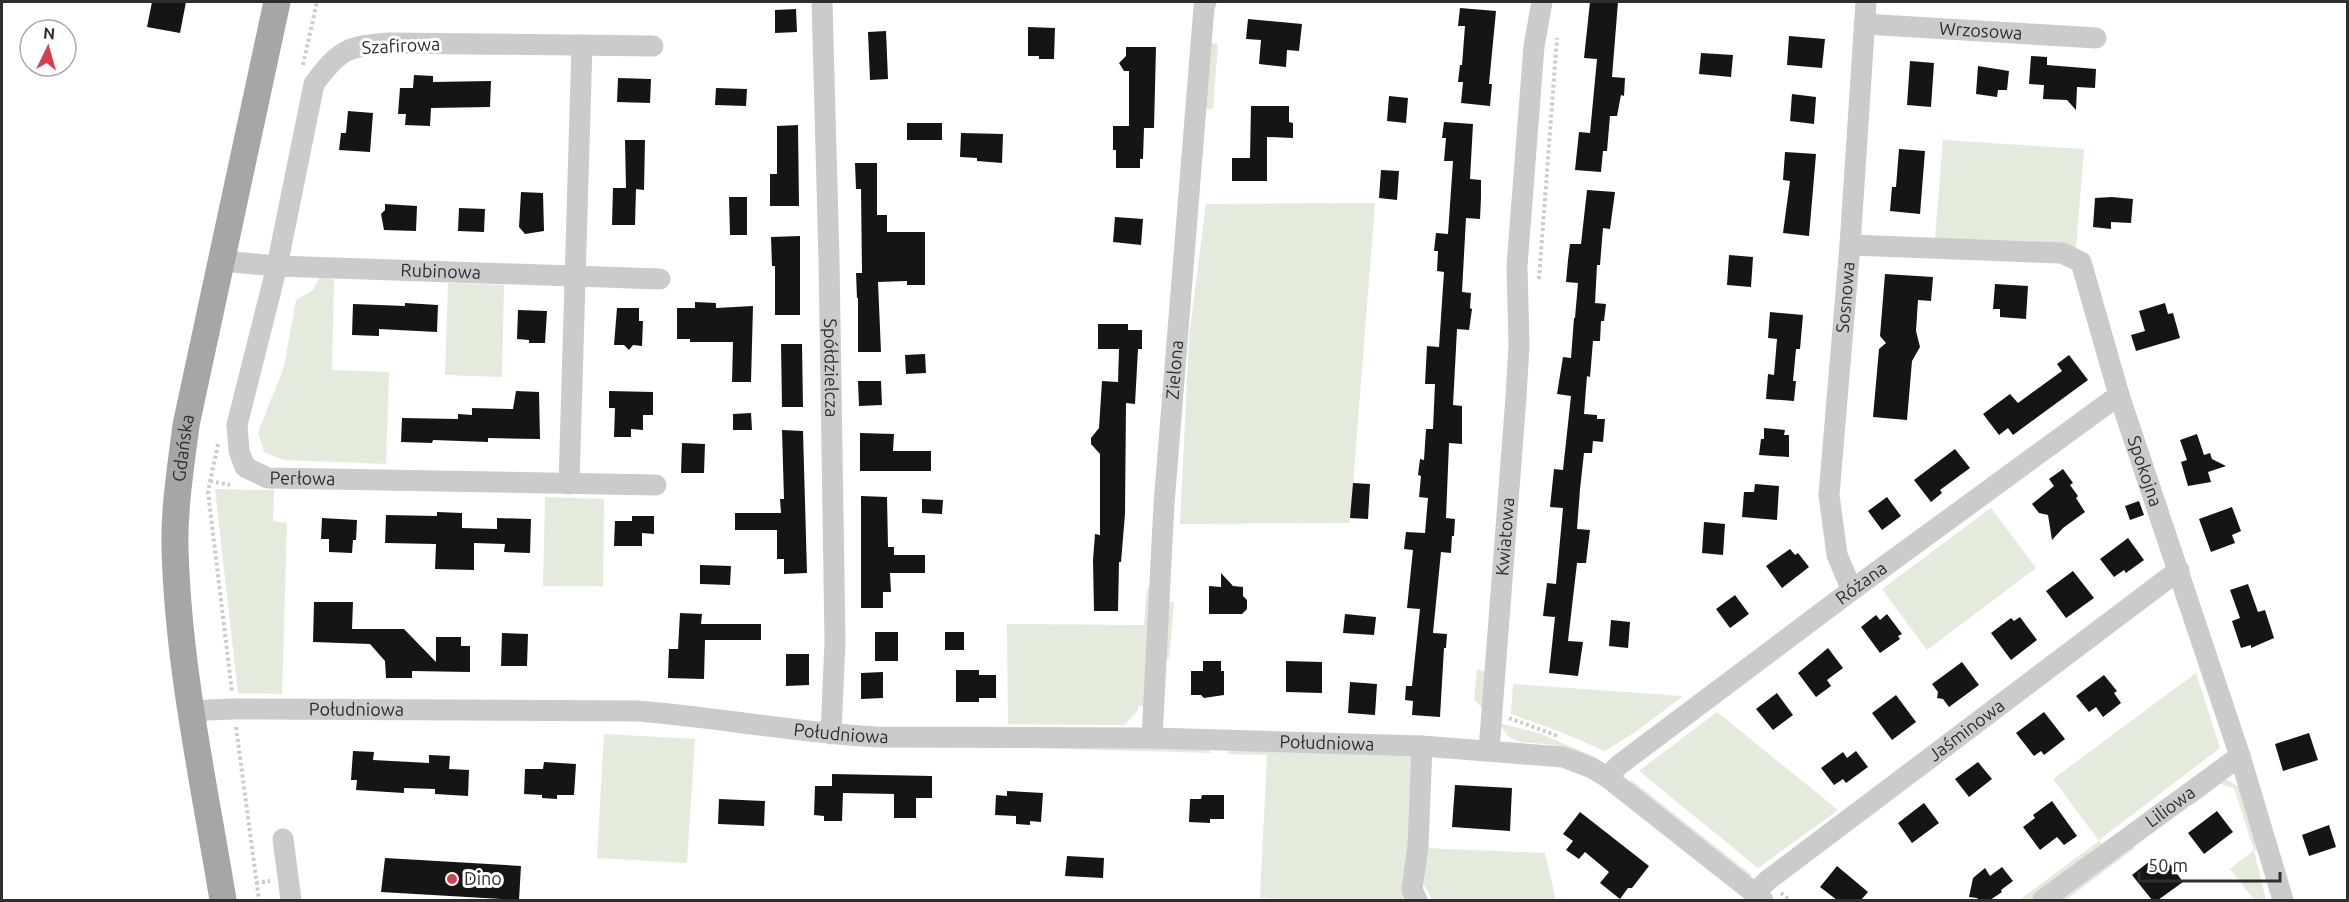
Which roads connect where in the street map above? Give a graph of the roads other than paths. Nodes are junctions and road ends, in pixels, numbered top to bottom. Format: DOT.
graph roads {
  1 [pos="277,2"];
  2 [pos="822,2"];
  3 [pos="1206,2"];
  4 [pos="1542,2"];
  5 [pos="1866,2"];
  6 [pos="1864,24"];
  7 [pos="2096,38"];
  8 [pos="582,45"];
  9 [pos="652,46"];
  10 [pos="1850,245"];
  11 [pos="222,261"];
  12 [pos="277,266"];
  13 [pos="576,276"];
  14 [pos="660,279"];
  15 [pos="2119,396"];
  16 [pos="569,484"];
  17 [pos="656,485"];
  18 [pos="2179,570"];
  19 [pos="1852,590"];
  20 [pos="193,714"];
  21 [pos="831,734"];
  22 [pos="1152,738"];
  23 [pos="1422,746"];
  24 [pos="1489,750"];
  25 [pos="2240,756"];
  26 [pos="1607,777"];
  27 [pos="284,839"];
  28 [pos="1759,897"];
  29 [pos="223,900"];
  30 [pos="291,900"];
  31 [pos="1417,900"];
  32 [pos="2043,900"];
  33 [pos="2283,900"];
  1 -- 11 [label="main road, Gdańska"];
  2 -- 21 [label="street, Spółdzielcza"];
  3 -- 22 [label="street, Zielona"];
  4 -- 24 [label="street, Kwiatowa"];
  5 -- 6 [label="street, Sosnowa"];
  6 -- 7 [label="street, Wrzosowa"];
  6 -- 10 [label="street, Sosnowa"];
  8 -- 9 [label="street, Szafirowa"];
  8 -- 12 [label="street, Szafirowa"];
  8 -- 13 [label="street"];
  10 -- 15 [label="street, Spokojna"];
  10 -- 19 [label="street, Sosnowa"];
  11 -- 12 [label="street, Rubinowa"];
  11 -- 20 [label="main road, Gdańska"];
  12 -- 13 [label="street, Rubinowa"];
  12 -- 16 [label="street, Perłowa"];
  13 -- 14 [label="street, Rubinowa"];
  13 -- 16 [label="street"];
  15 -- 18 [label="street, Spokojna"];
  15 -- 19 [label="street, Różana"];
  16 -- 17 [label="street, Perłowa"];
  18 -- 25 [label="street, Spokojna"];
  18 -- 28 [label="street, Jaśminowa"];
  19 -- 26 [label="street, Różana"];
  20 -- 21 [label="street, Południowa"];
  20 -- 29 [label="main road, Gdańska"];
  21 -- 22 [label="street, Południowa"];
  22 -- 23 [label="street, Południowa"];
  23 -- 24 [label="street, Południowa"];
  23 -- 31 [label="street"];
  24 -- 26 [label="street"];
  25 -- 32 [label="street, Liliowa"];
  25 -- 33 [label="street, Spokojna"];
  26 -- 28 [label="street"];
  27 -- 30 [label="street"];
}
